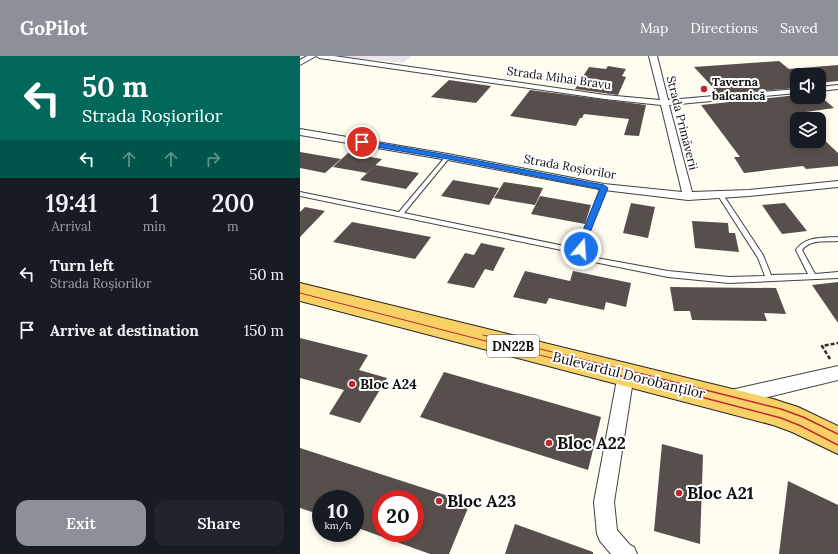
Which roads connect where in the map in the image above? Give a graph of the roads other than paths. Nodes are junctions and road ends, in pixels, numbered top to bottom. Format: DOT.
graph roads {
  1 [pos="312,56"];
  2 [pos="319,56"];
  3 [pos="653,56"];
  4 [pos="300,63"];
  5 [pos="838,87"];
  6 [pos="826,88"];
  7 [pos="790,92"];
  8 [pos="664,103"];
  9 [pos="301,133"];
  10 [pos="448,157"];
  11 [pos="838,184"];
  12 [pos="604,188"];
  13 [pos="300,194"];
  14 [pos="720,194"];
  15 [pos="688,196"];
  16 [pos="400,214"];
  17 [pos="838,239"];
  18 [pos="583,252"];
  19 [pos="812,275"];
  20 [pos="838,275"];
  21 [pos="769,278"];
  22 [pos="300,292"];
  23 [pos="836,369"];
  24 [pos="626,374"];
  25 [pos="726,399"];
  26 [pos="838,440"];
  27 [pos="627,554"];
  1 -- 4 [label="street"];
  2 -- 8 [label="street, Strada Mihai Bravu"];
  3 -- 8 [label="street, Strada Primăverii"];
  5 -- 6 [label="street"];
  7 -- 8 [label="street, Strada Mihai Bravu"];
  8 -- 15 [label="street, Strada Primăverii"];
  9 -- 10 [label="street, Strada Roșiorilor"];
  10 -- 12 [label="street, Strada Roșiorilor"];
  10 -- 16 [label="lane"];
  11 -- 14 [label="street, Strada Roșiorilor"];
  12 -- 15 [label="street, Strada Roșiorilor"];
  12 -- 18 [label="lane"];
  13 -- 16 [label="lane"];
  14 -- 15 [label="street, Strada Roșiorilor"];
  14 -- 21 [label="lane"];
  16 -- 18 [label="lane"];
  17 -- 19 [label="lane"];
  18 -- 21 [label="lane"];
  19 -- 20 [label="lane"];
  19 -- 21 [label="lane"];
  22 -- 24 [label="main road, Bulevardul Dorobanților / DN22B"];
  23 -- 25 [label="street"];
  24 -- 25 [label="main road, Bulevardul Dorobanților / DN22B"];
  24 -- 27 [label="street"];
  25 -- 26 [label="main road, Bulevardul Dorobanților / DN22B"];
}
